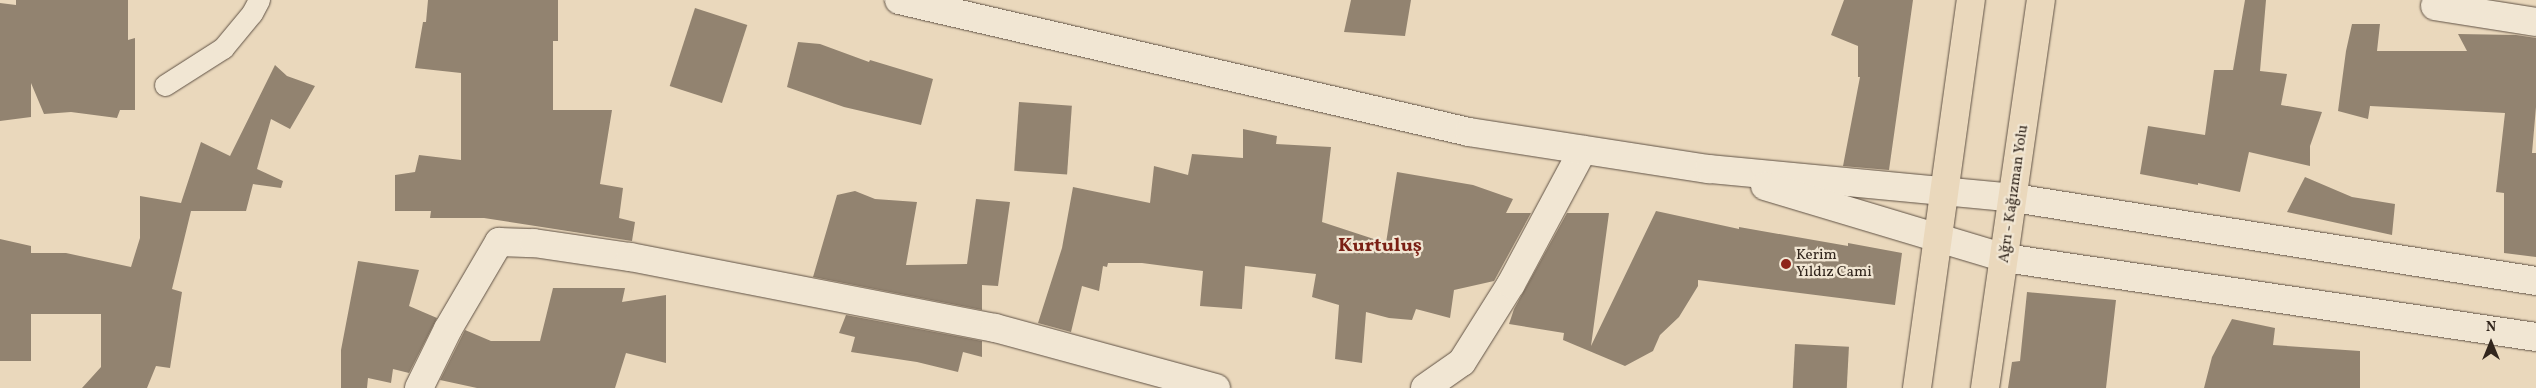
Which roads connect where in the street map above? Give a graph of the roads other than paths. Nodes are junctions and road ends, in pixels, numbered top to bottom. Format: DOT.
graph roads {
  1 [pos="258,0"];
  2 [pos="899,0"];
  3 [pos="1970,0"];
  4 [pos="2040,0"];
  5 [pos="2435,6"];
  6 [pos="2536,22"];
  7 [pos="165,85"];
  8 [pos="1583,150"];
  9 [pos="1709,168"];
  10 [pos="1943,191"];
  11 [pos="2014,198"];
  12 [pos="1936,239"];
  13 [pos="2005,258"];
  14 [pos="2536,281"];
  15 [pos="2536,337"];
  16 [pos="419,388"];
  17 [pos="1216,388"];
  18 [pos="1426,388"];
  19 [pos="1917,388"];
  20 [pos="1985,388"];
  1 -- 7 [label="lane"];
  2 -- 8 [label="street"];
  3 -- 10 [label="main road"];
  4 -- 11 [label="main road, Ağrı - Kağızman Yolu"];
  5 -- 6 [label="street"];
  8 -- 9 [label="street"];
  8 -- 18 [label="street"];
  9 -- 10 [label="street"];
  9 -- 12 [label="street"];
  10 -- 11 [label="street"];
  10 -- 12 [label="main road"];
  11 -- 13 [label="main road, Ağrı - Kağızman Yolu"];
  11 -- 14 [label="street"];
  12 -- 13 [label="street"];
  12 -- 19 [label="main road"];
  13 -- 15 [label="street"];
  13 -- 20 [label="main road, Ağrı - Kağızman Yolu"];
  16 -- 17 [label="street"];
}
